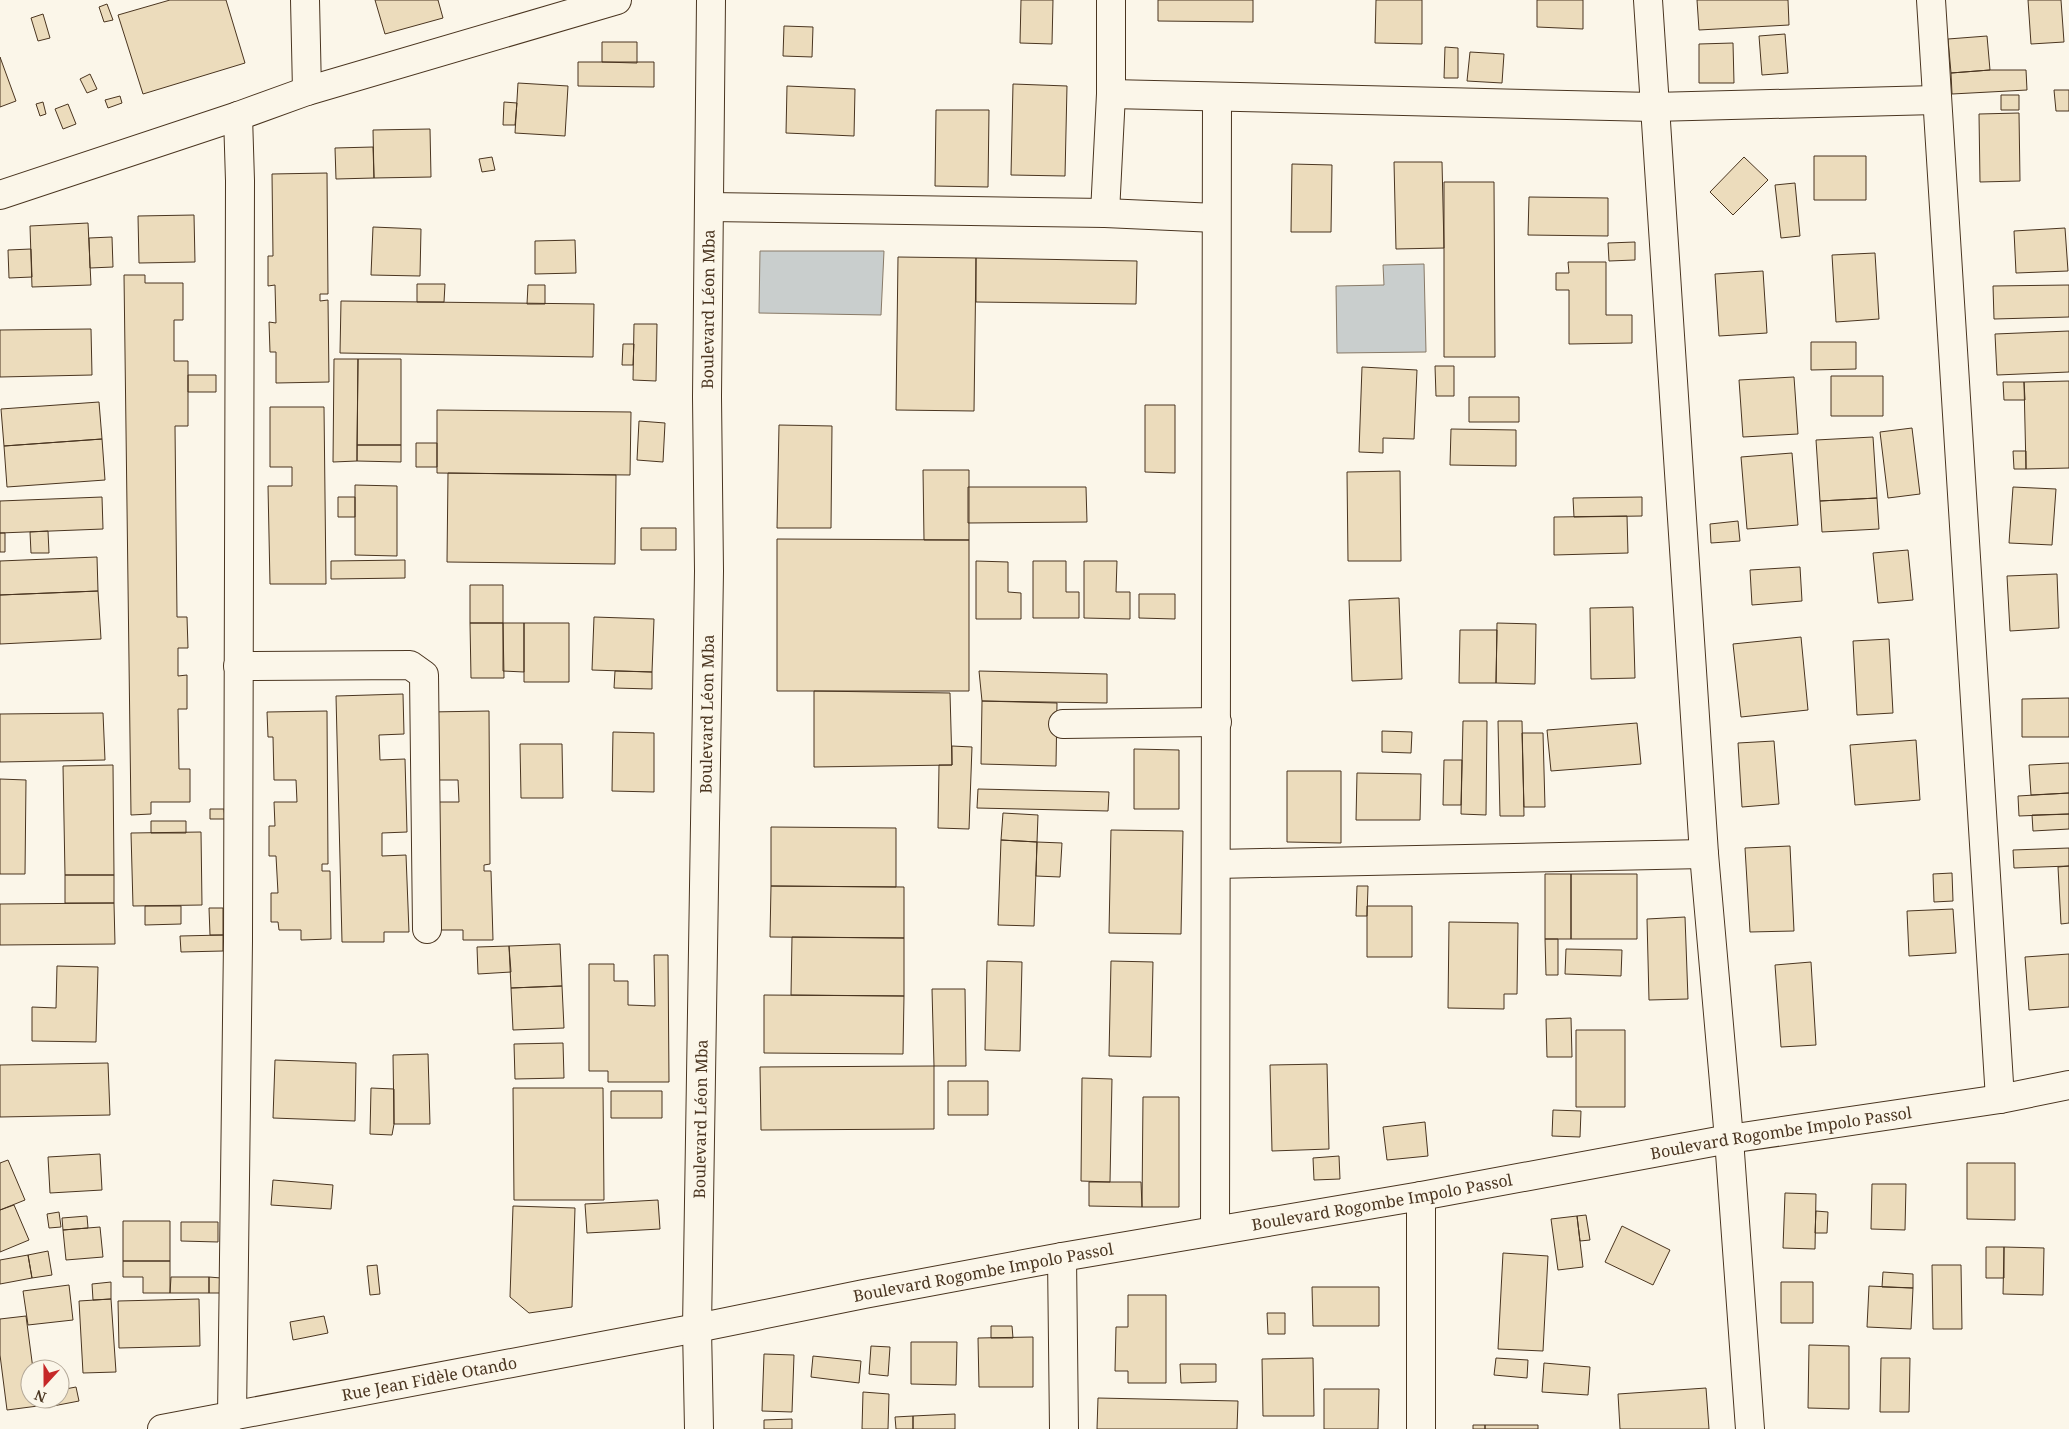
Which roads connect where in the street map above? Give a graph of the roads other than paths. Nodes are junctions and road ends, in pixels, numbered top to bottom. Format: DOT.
graph roads {
  1 [pos="305,0"];
  2 [pos="617,0"];
  3 [pos="711,0"];
  4 [pos="1111,0"];
  5 [pos="1648,0"];
  6 [pos="1931,0"];
  7 [pos="307,91"];
  8 [pos="1111,94"];
  9 [pos="1217,98"];
  10 [pos="1936,100"];
  11 [pos="1653,107"];
  12 [pos="238,116"];
  13 [pos="0,194"];
  14 [pos="709,207"];
  15 [pos="1105,213"];
  16 [pos="1216,218"];
  17 [pos="238,666"];
  18 [pos="1217,722"];
  19 [pos="1063,724"];
  20 [pos="1704,854"];
  21 [pos="1216,864"];
  22 [pos="427,929"];
  23 [pos="2069,1085"];
  24 [pos="2000,1099"];
  25 [pos="1729,1138"];
  26 [pos="1421,1196"];
  27 [pos="1215,1230"];
  28 [pos="1062,1257"];
  29 [pos="697,1328"];
  30 [pos="232,1417"];
  31 [pos="162,1429"];
  32 [pos="699,1429"];
  33 [pos="1064,1429"];
  34 [pos="1421,1429"];
  35 [pos="1750,1429"];
  1 -- 7 [label="street"];
  2 -- 7 [label="street"];
  3 -- 14 [label="street, Boulevard Léon Mba"];
  4 -- 8 [label="street"];
  5 -- 11 [label="street"];
  6 -- 10 [label="street"];
  7 -- 12 [label="street"];
  8 -- 9 [label="street"];
  8 -- 15 [label="street"];
  9 -- 11 [label="street"];
  9 -- 16 [label="street"];
  10 -- 11 [label="street"];
  10 -- 24 [label="street"];
  11 -- 20 [label="street"];
  12 -- 13 [label="street"];
  12 -- 17 [label="street"];
  14 -- 15 [label="street"];
  14 -- 29 [label="street, Boulevard Léon Mba"];
  15 -- 16 [label="street"];
  16 -- 18 [label="street"];
  17 -- 22 [label="street"];
  17 -- 30 [label="street"];
  18 -- 19 [label="street"];
  18 -- 21 [label="street"];
  20 -- 21 [label="street"];
  20 -- 25 [label="street"];
  21 -- 27 [label="street"];
  23 -- 24 [label="street, Boulevard Rogombe Impolo Passol"];
  24 -- 25 [label="street, Boulevard Rogombe Impolo Passol"];
  25 -- 26 [label="street, Boulevard Rogombe Impolo Passol"];
  25 -- 35 [label="street"];
  26 -- 27 [label="street, Boulevard Rogombe Impolo Passol"];
  26 -- 34 [label="street"];
  27 -- 28 [label="street, Boulevard Rogombe Impolo Passol"];
  28 -- 29 [label="street, Boulevard Rogombe Impolo Passol"];
  28 -- 33 [label="street"];
  29 -- 30 [label="street, Rue Jean Fidèle Otando"];
  29 -- 32 [label="street, Boulevard Léon Mba"];
  30 -- 31 [label="street, Rue Jean Fidèle Otando"];
}
